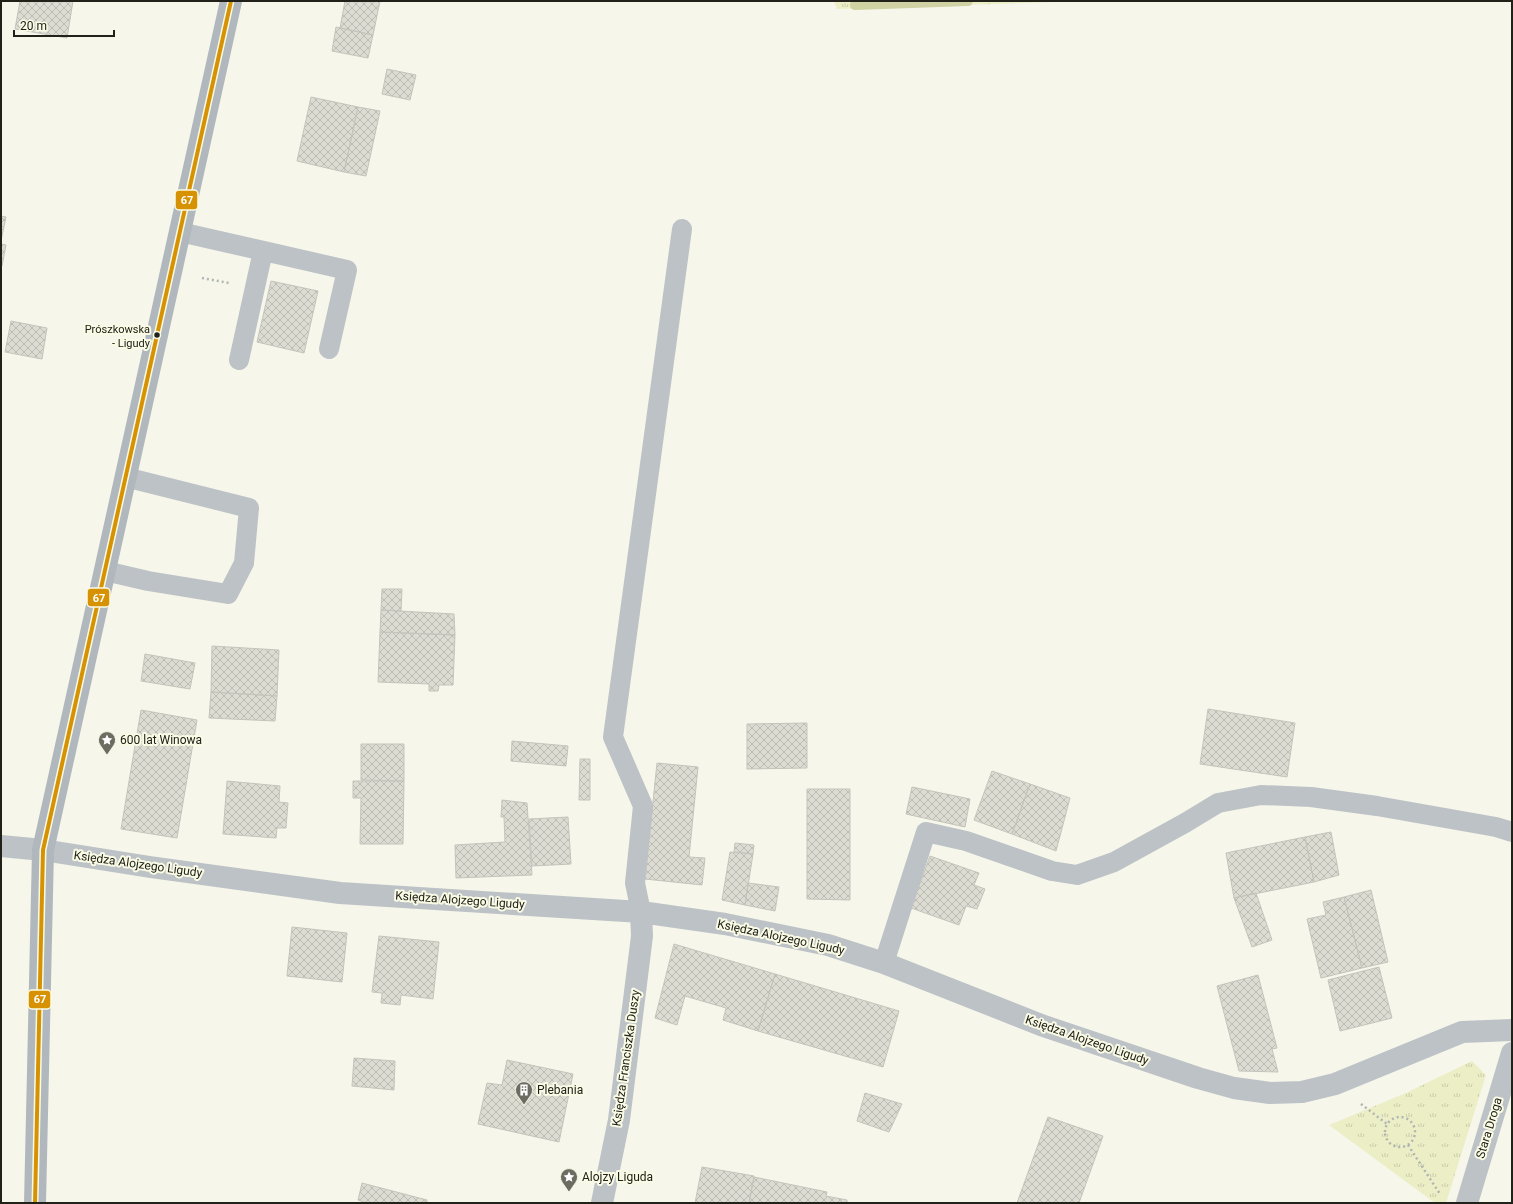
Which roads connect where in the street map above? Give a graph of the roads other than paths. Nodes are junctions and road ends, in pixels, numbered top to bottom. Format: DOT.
graph roads {
  1 [pos="231,1"];
  2 [pos="682,229"];
  3 [pos="180,232"];
  4 [pos="263,251"];
  5 [pos="329,349"];
  6 [pos="239,360"];
  7 [pos="125,478"];
  8 [pos="105,571"];
  9 [pos="1512,832"];
  10 [pos="1,846"];
  11 [pos="43,850"];
  12 [pos="641,912"];
  13 [pos="884,963"];
  14 [pos="1512,1030"];
  15 [pos="1512,1053"];
  16 [pos="35,1203"];
  17 [pos="602,1203"];
  18 [pos="1467,1203"];
  1 -- 3 [label="main road"];
  2 -- 12 [label="lane"];
  3 -- 4 [label="lane"];
  3 -- 7 [label="main road"];
  4 -- 5 [label="lane"];
  4 -- 6 [label="lane"];
  7 -- 8 [label="main road"];
  7 -- 8 [label="lane"];
  8 -- 11 [label="main road"];
  9 -- 13 [label="lane"];
  10 -- 11 [label="street, Księdza Alojzego Ligudy"];
  11 -- 12 [label="street, Księdza Alojzego Ligudy"];
  11 -- 16 [label="main road"];
  12 -- 13 [label="street, Księdza Alojzego Ligudy"];
  12 -- 17 [label="street, Księdza Franciszka Duszy"];
  13 -- 14 [label="street, Księdza Alojzego Ligudy"];
  15 -- 18 [label="street, Stara Droga"];
}
